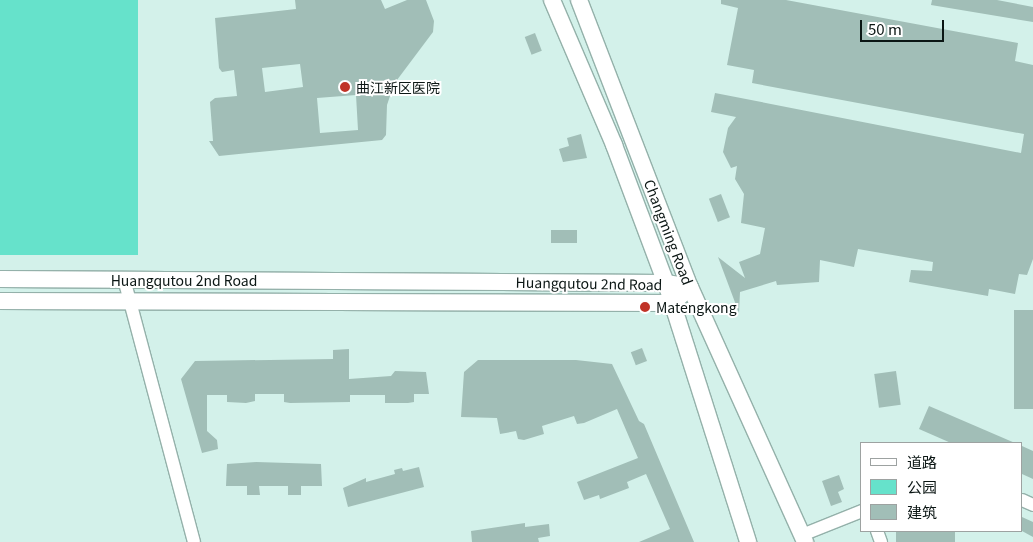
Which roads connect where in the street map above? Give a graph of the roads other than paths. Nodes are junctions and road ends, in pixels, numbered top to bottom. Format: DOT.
graph roads {
  1 [pos="552,0"];
  2 [pos="579,0"];
  3 [pos="0,279"];
  4 [pos="124,279"];
  5 [pos="666,283"];
  6 [pos="690,287"];
  7 [pos="129,299"];
  8 [pos="0,301"];
  9 [pos="673,303"];
  10 [pos="860,512"];
  11 [pos="804,538"];
  12 [pos="194,542"];
  13 [pos="748,542"];
  1 -- 5 [label="main road, Changming Road"];
  2 -- 6 [label="main road, Changming Road"];
  3 -- 4 [label="main road, Huangqutou 2nd Road"];
  4 -- 5 [label="main road, Huangqutou 2nd Road"];
  4 -- 7 [label="street"];
  5 -- 6 [label="main road, Huangqutou 2nd Road"];
  5 -- 9 [label="main road, Changming Road"];
  6 -- 9 [label="main road, Huangqutou 2nd Road"];
  6 -- 11 [label="main road, Changming Road"];
  7 -- 8 [label="main road, Huangqutou 2nd Road"];
  7 -- 9 [label="main road, Huangqutou 2nd Road"];
  7 -- 12 [label="street"];
  9 -- 13 [label="main road, Changming Road"];
  10 -- 11 [label="street"];
}
